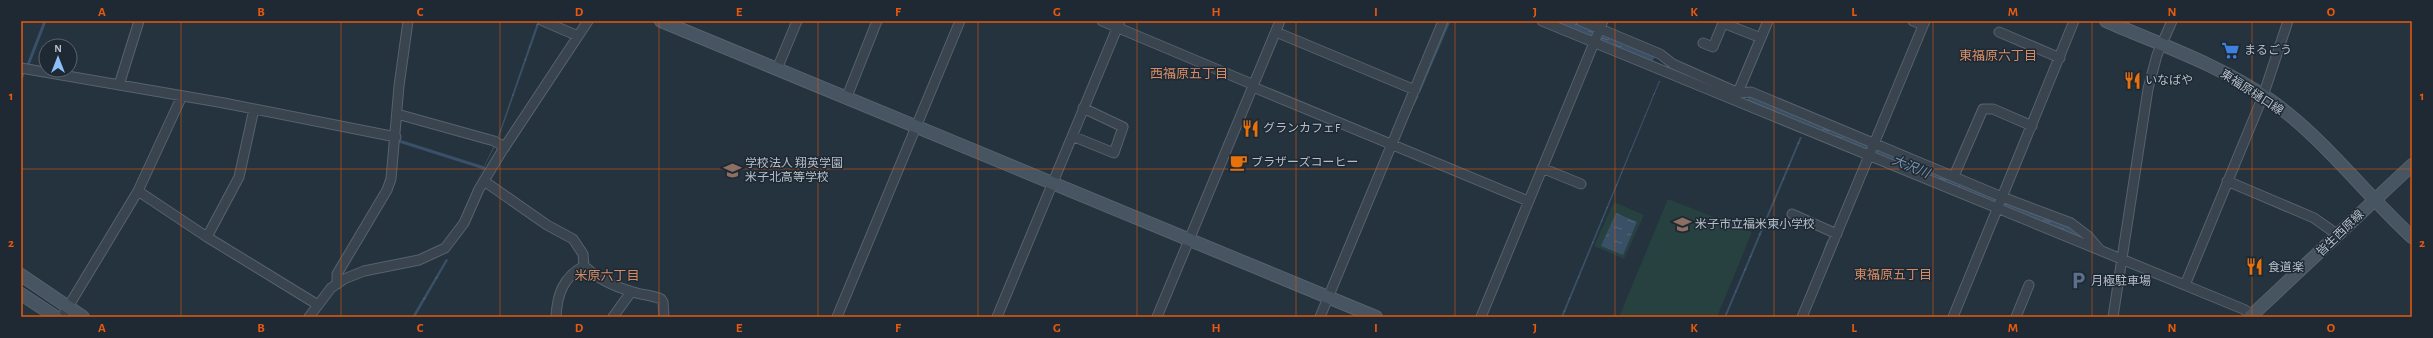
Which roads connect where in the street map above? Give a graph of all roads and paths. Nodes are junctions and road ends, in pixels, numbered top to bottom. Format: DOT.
graph roads {
  1 [pos="139,21"];
  2 [pos="408,21"];
  3 [pos="543,21"];
  4 [pos="588,21"];
  5 [pos="661,21"];
  6 [pos="797,21"];
  7 [pos="877,21"];
  8 [pos="960,21"];
  9 [pos="1102,21"];
  10 [pos="1280,21"];
  11 [pos="1443,21"];
  12 [pos="1542,21"];
  13 [pos="1581,21"];
  14 [pos="1768,21"];
  15 [pos="1913,21"];
  16 [pos="2074,21"];
  17 [pos="2106,21"];
  18 [pos="2172,21"];
  19 [pos="2288,21"];
  20 [pos="1924,23"];
  21 [pos="1119,24"];
  22 [pos="1602,25"];
  23 [pos="1276,32"];
  24 [pos="1999,32"];
  25 [pos="578,36"];
  26 [pos="1761,38"];
  27 [pos="1595,42"];
  28 [pos="1703,42"];
  29 [pos="2161,45"];
  30 [pos="2060,58"];
  31 [pos="21,68"];
  32 [pos="777,69"];
  33 [pos="119,85"];
  34 [pos="1254,86"];
  35 [pos="1415,90"];
  36 [pos="182,96"];
  37 [pos="1737,96"];
  38 [pos="2263,96"];
  39 [pos="846,99"];
  40 [pos="1083,108"];
  41 [pos="254,109"];
  42 [pos="397,114"];
  43 [pos="2032,126"];
  44 [pos="915,128"];
  45 [pos="1072,136"];
  46 [pos="396,138"];
  47 [pos="499,143"];
  48 [pos="1875,143"];
  49 [pos="1392,146"];
  50 [pos="1870,155"];
  51 [pos="2412,165"];
  52 [pos="1542,168"];
  53 [pos="1954,176"];
  54 [pos="484,181"];
  55 [pos="2227,181"];
  56 [pos="1052,183"];
  57 [pos="1581,184"];
  58 [pos="138,191"];
  59 [pos="2002,197"];
  60 [pos="2375,200"];
  61 [pos="1528,201"];
  62 [pos="1998,208"];
  63 [pos="1792,214"];
  64 [pos="1837,234"];
  65 [pos="2338,235"];
  66 [pos="207,237"];
  67 [pos="2412,237"];
  68 [pos="1189,239"];
  69 [pos="2101,251"];
  70 [pos="2121,258"];
  71 [pos="584,266"];
  72 [pos="21,275"];
  73 [pos="337,284"];
  74 [pos="2029,285"];
  75 [pos="2185,285"];
  76 [pos="631,292"];
  77 [pos="21,294"];
  78 [pos="1329,296"];
  79 [pos="318,305"];
  80 [pos="65,312"];
  81 [pos="2253,316"];
  82 [pos="56,317"];
  83 [pos="83,317"];
  84 [pos="309,317"];
  85 [pos="556,317"];
  86 [pos="613,317"];
  87 [pos="664,317"];
  88 [pos="837,317"];
  89 [pos="997,317"];
  90 [pos="1157,317"];
  91 [pos="1320,317"];
  92 [pos="1376,317"];
  93 [pos="1481,317"];
  94 [pos="1802,317"];
  95 [pos="1954,317"];
  96 [pos="2016,317"];
  97 [pos="2113,317"];
  1 -- 33 [label="street"];
  2 -- 42 [label="street"];
  3 -- 25 [label="street"];
  4 -- 25 [label="street"];
  5 -- 32 [label="street"];
  6 -- 32 [label="street"];
  7 -- 39 [label="street"];
  8 -- 44 [label="street"];
  9 -- 21 [label="street"];
  10 -- 23 [label="street"];
  11 -- 35 [label="street"];
  12 -- 27 [label="street"];
  13 -- 22 [label="street"];
  14 -- 26 [label="street"];
  15 -- 20 [label="street"];
  16 -- 30 [label="street"];
  17 -- 29 [label="street, 東福原樋口線"];
  18 -- 29 [label="street"];
  19 -- 38 [label="street"];
  20 -- 48 [label="street"];
  21 -- 34 [label="street"];
  21 -- 40 [label="street"];
  22 -- 27 [label="street"];
  22 -- 37 [label="street"];
  23 -- 34 [label="street"];
  23 -- 35 [label="street"];
  24 -- 30 [label="street"];
  25 -- 47 [label="street"];
  26 -- 28 [label="street"];
  26 -- 37 [label="street"];
  27 -- 37 [label="street"];
  27 -- 52 [label="street"];
  29 -- 38 [label="street, 東福原樋口線"];
  29 -- 70 [label="street"];
  30 -- 43 [label="street"];
  31 -- 33 [label="street"];
  32 -- 39 [label="street"];
  33 -- 36 [label="street"];
  34 -- 49 [label="street"];
  34 -- 68 [label="street"];
  35 -- 49 [label="street"];
  36 -- 41 [label="street"];
  36 -- 58 [label="street"];
  37 -- 48 [label="street"];
  37 -- 50 [label="street"];
  38 -- 55 [label="street"];
  38 -- 60 [label="street, 東福原樋口線"];
  39 -- 44 [label="street"];
  40 -- 45 [label="street"];
  40 -- 45 [label="street"];
  41 -- 46 [label="street"];
  41 -- 66 [label="street"];
  42 -- 46 [label="street"];
  42 -- 47 [label="street"];
  43 -- 53 [label="street"];
  43 -- 59 [label="street"];
  44 -- 56 [label="street"];
  44 -- 88 [label="street"];
  45 -- 56 [label="street"];
  46 -- 73 [label="street"];
  47 -- 54 [label="street"];
  48 -- 50 [label="street"];
  48 -- 53 [label="street"];
  49 -- 61 [label="street"];
  49 -- 78 [label="street"];
  50 -- 62 [label="street"];
  50 -- 64 [label="street"];
  51 -- 60 [label="street, 皆生西原線"];
  52 -- 57 [label="street"];
  52 -- 61 [label="street"];
  53 -- 59 [label="street"];
  54 -- 71 [label="street"];
  54 -- 73 [label="street"];
  55 -- 65 [label="street"];
  55 -- 75 [label="street"];
  56 -- 68 [label="street"];
  56 -- 89 [label="street"];
  58 -- 66 [label="street"];
  58 -- 80 [label="street"];
  59 -- 62 [label="street"];
  59 -- 69 [label="street"];
  60 -- 65 [label="street, 皆生西原線"];
  60 -- 67 [label="street, 東福原樋口線"];
  61 -- 93 [label="street"];
  62 -- 69 [label="street"];
  62 -- 95 [label="street"];
  63 -- 64 [label="street"];
  64 -- 94 [label="street"];
  65 -- 81 [label="street, 皆生西原線"];
  66 -- 79 [label="street"];
  68 -- 78 [label="street"];
  68 -- 90 [label="street"];
  69 -- 70 [label="street"];
  70 -- 75 [label="street"];
  70 -- 97 [label="street"];
  71 -- 76 [label="street"];
  71 -- 85 [label="street"];
  72 -- 80 [label="street"];
  73 -- 79 [label="street"];
  74 -- 96 [label="street"];
  75 -- 81 [label="street"];
  76 -- 86 [label="street"];
  76 -- 87 [label="street"];
  77 -- 82 [label="street"];
  78 -- 91 [label="street"];
  78 -- 92 [label="street"];
  79 -- 84 [label="street"];
  80 -- 83 [label="street"];
}
